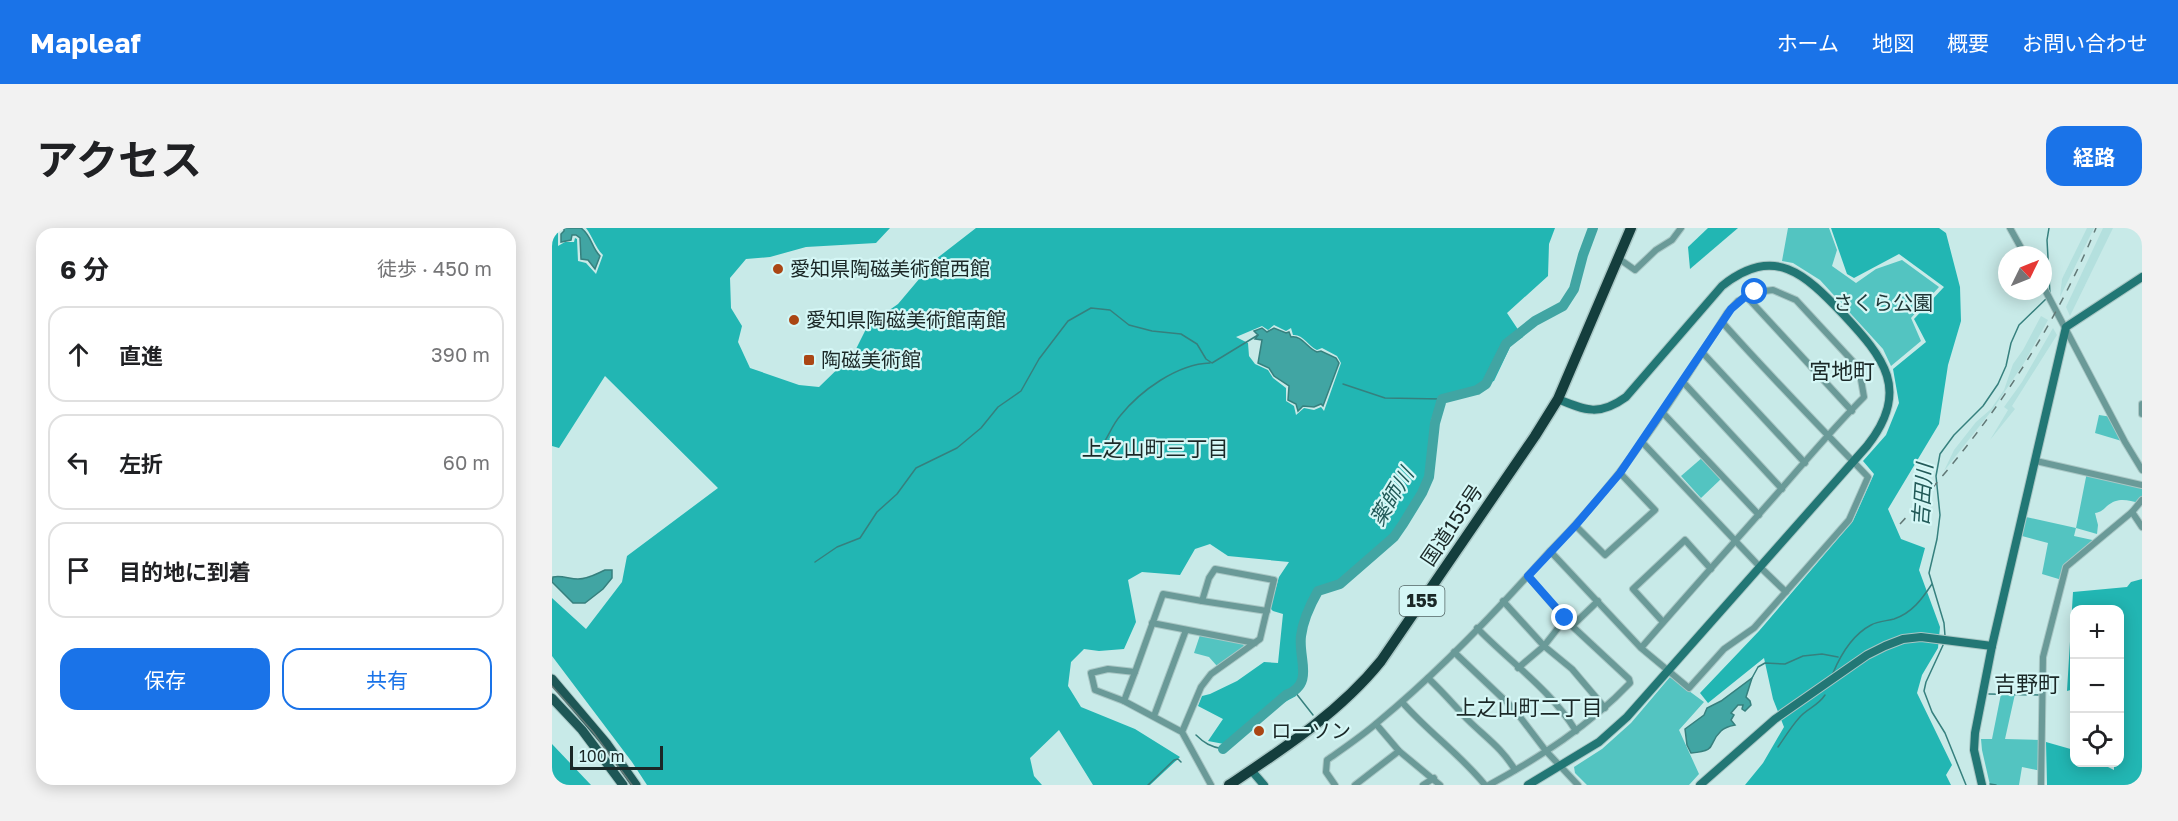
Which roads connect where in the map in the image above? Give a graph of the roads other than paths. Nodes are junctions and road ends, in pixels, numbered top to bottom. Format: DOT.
graph roads {
  1 [pos="1631,228"];
  2 [pos="1681,228"];
  3 [pos="2010,228"];
  4 [pos="2020,246"];
  5 [pos="1618,258"];
  6 [pos="2142,277"];
  7 [pos="1746,296"];
  8 [pos="2051,300"];
  9 [pos="1722,322"];
  10 [pos="2066,327"];
  11 [pos="1702,352"];
  12 [pos="1683,382"];
  13 [pos="1558,399"];
  14 [pos="2142,404"];
  15 [pos="1852,411"];
  16 [pos="1662,412"];
  17 [pos="2142,414"];
  18 [pos="1828,437"];
  19 [pos="1642,442"];
  20 [pos="2036,461"];
  21 [pos="1854,462"];
  22 [pos="1805,463"];
  23 [pos="2142,470"];
  24 [pos="1620,473"];
  25 [pos="2142,485"];
  26 [pos="1782,489"];
  27 [pos="2142,500"];
  28 [pos="2132,512"];
  29 [pos="1759,515"];
  30 [pos="1575,526"];
  31 [pos="2142,527"];
  32 [pos="1736,541"];
  33 [pos="1550,551"];
  34 [pos="1760,567"];
  35 [pos="1711,569"];
  36 [pos="1528,576"];
  37 [pos="1786,592"];
  38 [pos="1202,601"];
  39 [pos="1503,601"];
  40 [pos="1598,601"];
  41 [pos="1268,611"];
  42 [pos="1663,622"];
  43 [pos="1152,623"];
  44 [pos="1478,628"];
  45 [pos="1186,630"];
  46 [pos="1255,643"];
  47 [pos="1544,646"];
  48 [pos="1992,646"];
  49 [pos="1641,648"];
  50 [pos="1454,652"];
  51 [pos="1518,668"];
  52 [pos="1668,670"];
  53 [pos="1135,672"];
  54 [pos="1428,678"];
  55 [pos="552,679"];
  56 [pos="552,698"];
  57 [pos="1124,701"];
  58 [pos="1402,702"];
  59 [pos="552,704"];
  60 [pos="1605,708"];
  61 [pos="1154,716"];
  62 [pos="1376,724"];
  63 [pos="1576,731"];
  64 [pos="1182,732"];
  65 [pos="1400,751"];
  66 [pos="1545,751"];
  67 [pos="1561,766"];
  68 [pos="612,769"];
  69 [pos="1251,770"];
  70 [pos="1515,770"];
  71 [pos="1434,778"];
  72 [pos="622,785"];
  73 [pos="636,785"];
  74 [pos="1211,785"];
  75 [pos="1229,785"];
  76 [pos="1264,785"];
  77 [pos="1335,785"];
  78 [pos="1356,785"];
  79 [pos="1423,785"];
  80 [pos="1440,785"];
  81 [pos="1487,785"];
  82 [pos="1528,785"];
  83 [pos="1578,785"];
  84 [pos="1700,785"];
  85 [pos="1982,785"];
  86 [pos="2041,785"];
  1 -- 5 [label="highway, 国道155号 / 155"];
  2 -- 5 [label="street"];
  3 -- 4 [label="street"];
  5 -- 13 [label="highway, 国道155号 / 155"];
  6 -- 10 [label="street"];
  7 -- 9 [label="street"];
  7 -- 15 [label="street"];
  7 -- 15 [label="street"];
  8 -- 10 [label="street"];
  9 -- 11 [label="street"];
  9 -- 18 [label="street"];
  10 -- 20 [label="street"];
  10 -- 23 [label="street"];
  11 -- 12 [label="street"];
  11 -- 22 [label="street"];
  12 -- 16 [label="street"];
  12 -- 26 [label="street"];
  13 -- 21 [label="street"];
  13 -- 69 [label="highway, 国道155号 / 155"];
  14 -- 17 [label="street"];
  15 -- 18 [label="street"];
  16 -- 19 [label="street"];
  16 -- 29 [label="street"];
  18 -- 21 [label="street"];
  18 -- 22 [label="street"];
  19 -- 24 [label="street"];
  19 -- 32 [label="street"];
  20 -- 25 [label="street"];
  20 -- 48 [label="street"];
  21 -- 34 [label="street"];
  21 -- 37 [label="street"];
  22 -- 26 [label="street"];
  24 -- 30 [label="street"];
  24 -- 30 [label="street"];
  26 -- 29 [label="street"];
  27 -- 28 [label="street"];
  28 -- 31 [label="street"];
  28 -- 86 [label="street"];
  29 -- 32 [label="street"];
  30 -- 33 [label="street"];
  32 -- 34 [label="street"];
  32 -- 35 [label="street"];
  33 -- 36 [label="street"];
  33 -- 40 [label="street"];
  34 -- 37 [label="street"];
  34 -- 52 [label="street"];
  35 -- 42 [label="street"];
  35 -- 42 [label="street"];
  36 -- 39 [label="street"];
  36 -- 47 [label="street"];
  37 -- 52 [label="street"];
  38 -- 41 [label="street"];
  38 -- 41 [label="street"];
  38 -- 43 [label="street"];
  39 -- 44 [label="street"];
  39 -- 47 [label="street"];
  40 -- 49 [label="street"];
  40 -- 60 [label="street"];
  41 -- 46 [label="street"];
  42 -- 49 [label="street"];
  43 -- 45 [label="street"];
  43 -- 53 [label="street"];
  44 -- 50 [label="street"];
  44 -- 51 [label="street"];
  45 -- 46 [label="street"];
  45 -- 61 [label="street"];
  46 -- 64 [label="street"];
  47 -- 51 [label="street"];
  47 -- 60 [label="street"];
  48 -- 84 [label="street"];
  48 -- 85 [label="street"];
  49 -- 52 [label="street"];
  50 -- 54 [label="street"];
  50 -- 66 [label="street"];
  51 -- 63 [label="street"];
  52 -- 67 [label="street"];
  53 -- 57 [label="street"];
  53 -- 57 [label="street"];
  54 -- 58 [label="street"];
  54 -- 70 [label="street"];
  55 -- 73 [label="main road"];
  56 -- 68 [label="main road"];
  57 -- 61 [label="street"];
  58 -- 62 [label="street"];
  58 -- 81 [label="street"];
  59 -- 68 [label="main road"];
  60 -- 63 [label="street"];
  61 -- 64 [label="street"];
  62 -- 65 [label="street"];
  62 -- 77 [label="street"];
  63 -- 66 [label="street"];
  64 -- 74 [label="street"];
  65 -- 71 [label="street"];
  65 -- 78 [label="street"];
  66 -- 67 [label="street"];
  66 -- 70 [label="street"];
  67 -- 82 [label="street"];
  67 -- 83 [label="street"];
  68 -- 72 [label="main road"];
  69 -- 75 [label="highway, 国道155号 / 155"];
  69 -- 76 [label="street"];
  70 -- 81 [label="street"];
  71 -- 79 [label="street"];
  71 -- 80 [label="street"];
}
